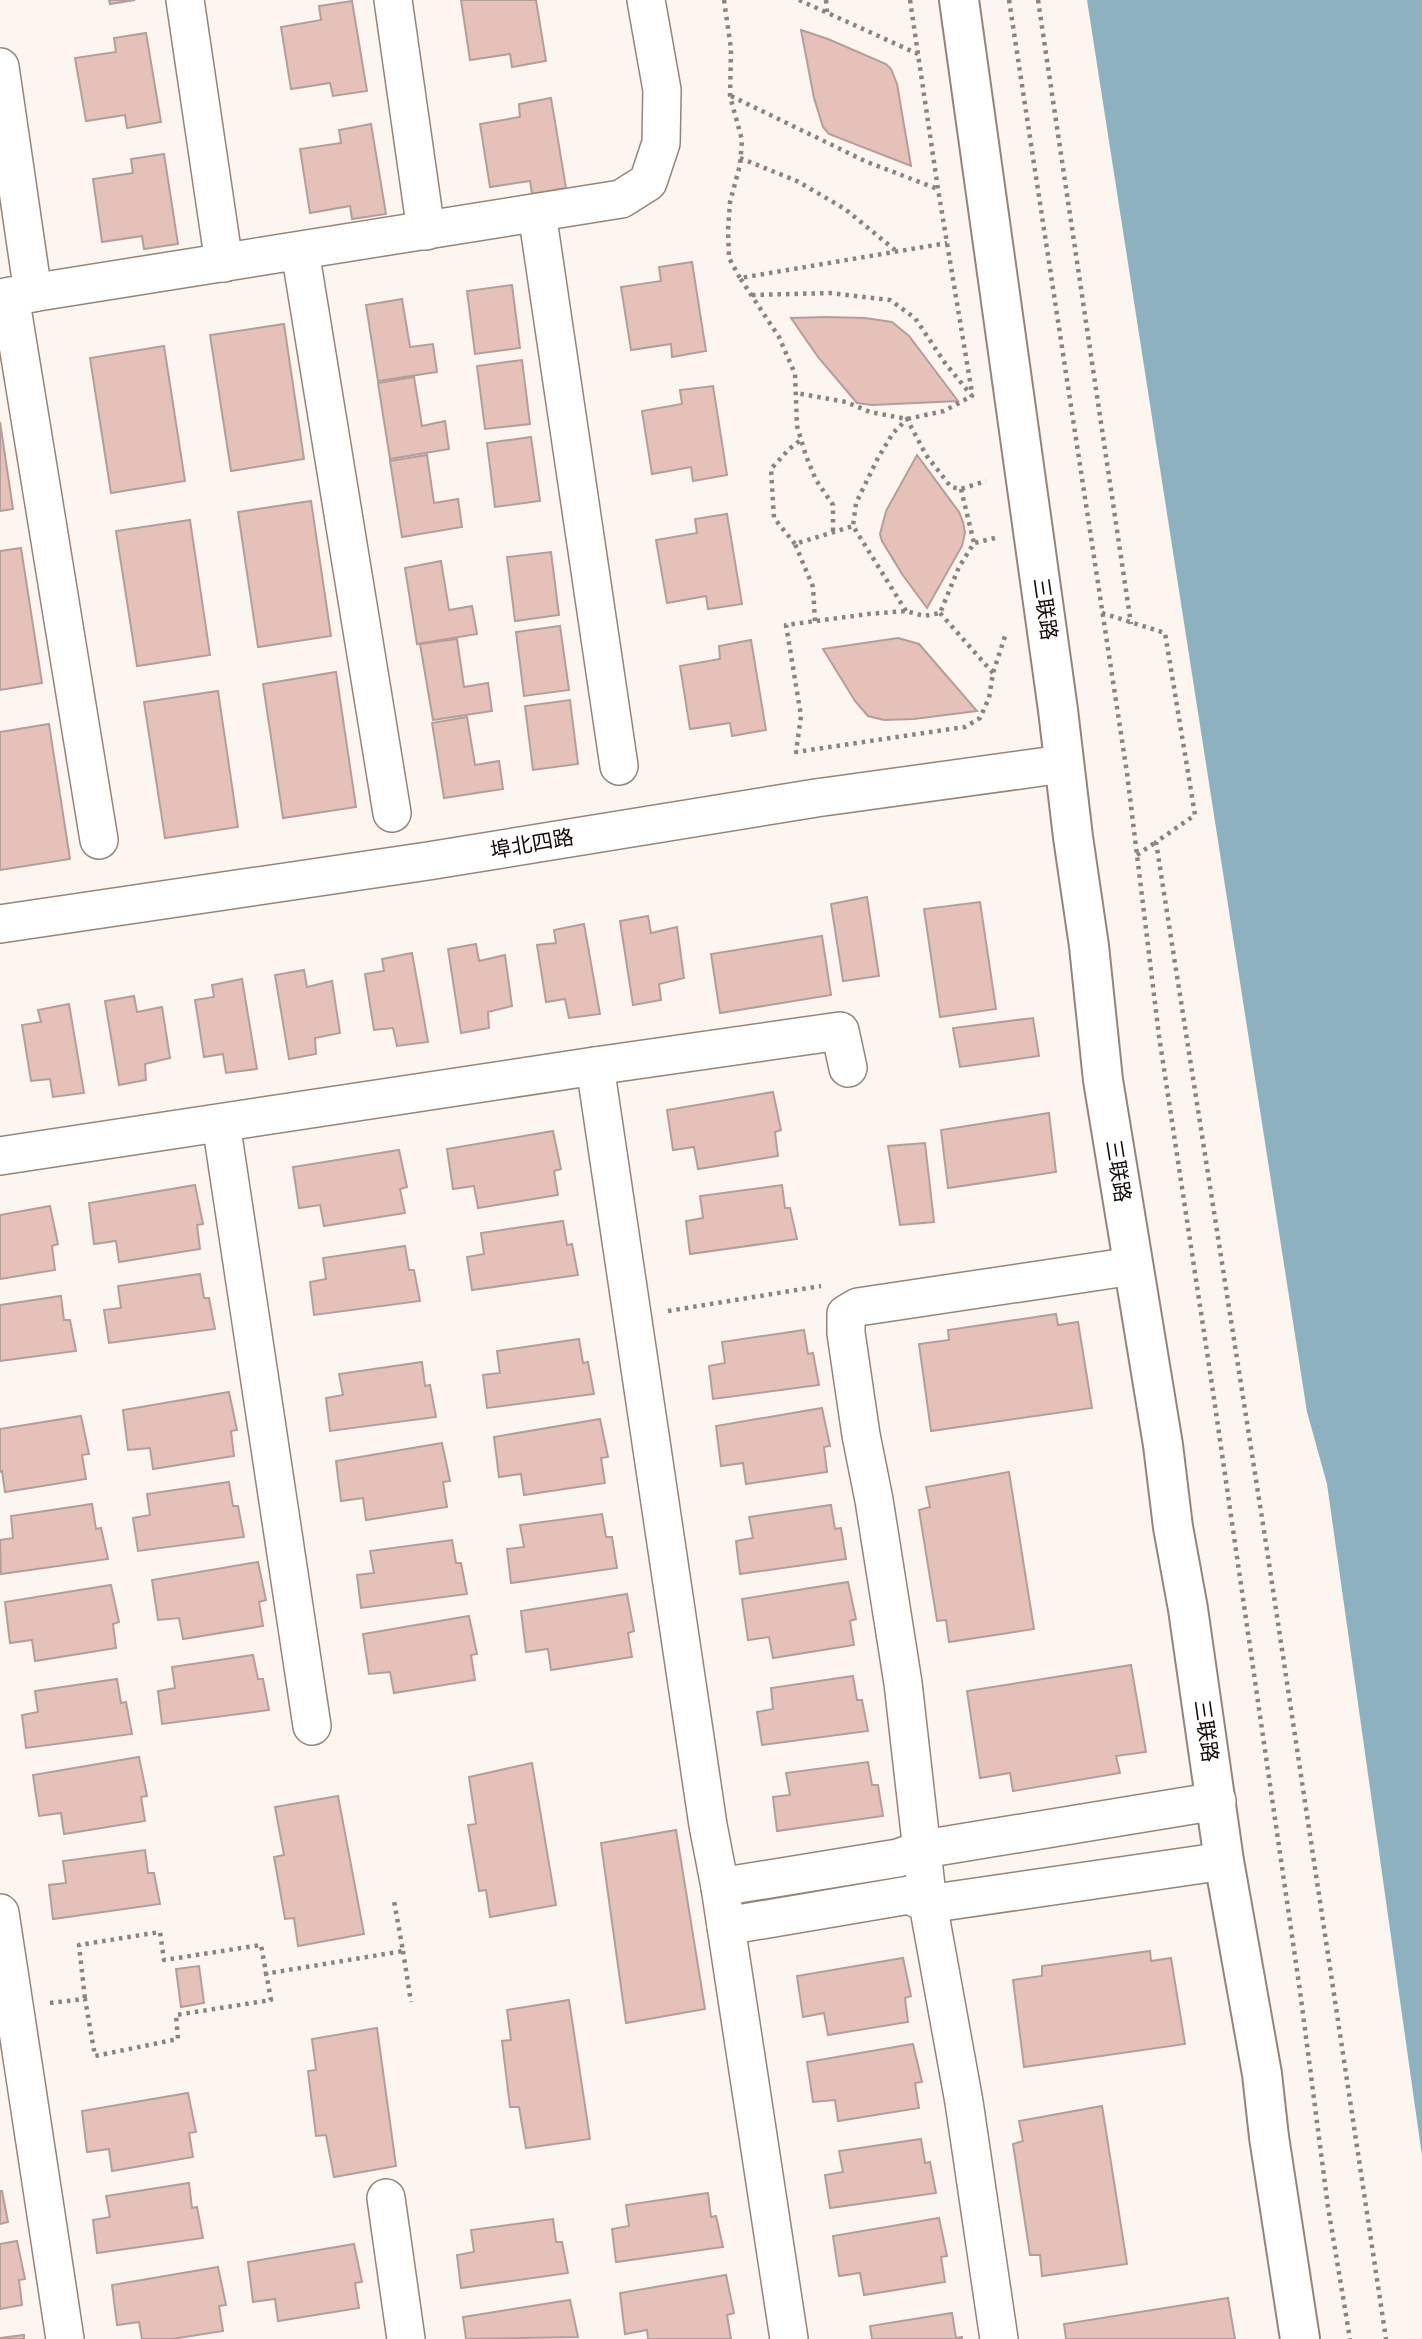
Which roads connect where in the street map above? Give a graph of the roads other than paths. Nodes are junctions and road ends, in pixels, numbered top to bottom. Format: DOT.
graph roads {
  1 [pos="185,0"];
  2 [pos="393,0"];
  3 [pos="646,0"];
  4 [pos="959,0"];
  5 [pos="0,67"];
  6 [pos="537,213"];
  7 [pos="426,231"];
  8 [pos="300,250"];
  9 [pos="224,263"];
  10 [pos="14,296"];
  11 [pos="1063,764"];
  12 [pos="620,766"];
  13 [pos="392,813"];
  14 [pos="99,840"];
  15 [pos="0,924"];
  16 [pos="595,1066"];
  17 [pos="848,1068"];
  18 [pos="221,1123"];
  19 [pos="0,1156"];
  20 [pos="1133,1266"];
  21 [pos="312,1726"];
  22 [pos="1217,1801"];
  23 [pos="923,1849"];
  24 [pos="1224,1861"];
  25 [pos="720,1886"];
  26 [pos="928,1904"];
  27 [pos="0,1913"];
  28 [pos="726,1926"];
  29 [pos="7,2009"];
  30 [pos="386,2198"];
  31 [pos="65,2339"];
  32 [pos="406,2339"];
  33 [pos="789,2339"];
  34 [pos="999,2339"];
  35 [pos="1300,2339"];
  1 -- 9 [label="street"];
  2 -- 7 [label="street"];
  3 -- 6 [label="street"];
  4 -- 11 [label="main road, 三联路"];
  5 -- 10 [label="street"];
  6 -- 7 [label="street"];
  6 -- 12 [label="street"];
  7 -- 8 [label="street"];
  8 -- 9 [label="street"];
  8 -- 13 [label="street"];
  9 -- 10 [label="street"];
  10 -- 14 [label="street"];
  11 -- 15 [label="street, 埠北四路"];
  11 -- 20 [label="main road, 三联路"];
  16 -- 17 [label="street"];
  16 -- 18 [label="street"];
  16 -- 25 [label="street"];
  18 -- 19 [label="street"];
  18 -- 21 [label="street"];
  20 -- 22 [label="main road, 三联路"];
  20 -- 23 [label="street"];
  22 -- 23 [label="street"];
  22 -- 24 [label="main road, 三联路"];
  23 -- 25 [label="street"];
  23 -- 26 [label="street"];
  24 -- 26 [label="street"];
  24 -- 35 [label="main road, 三联路"];
  25 -- 28 [label="street"];
  26 -- 28 [label="street"];
  26 -- 34 [label="street"];
  27 -- 29 [label="street"];
  28 -- 33 [label="street"];
  29 -- 31 [label="street"];
  30 -- 32 [label="street"];
}
